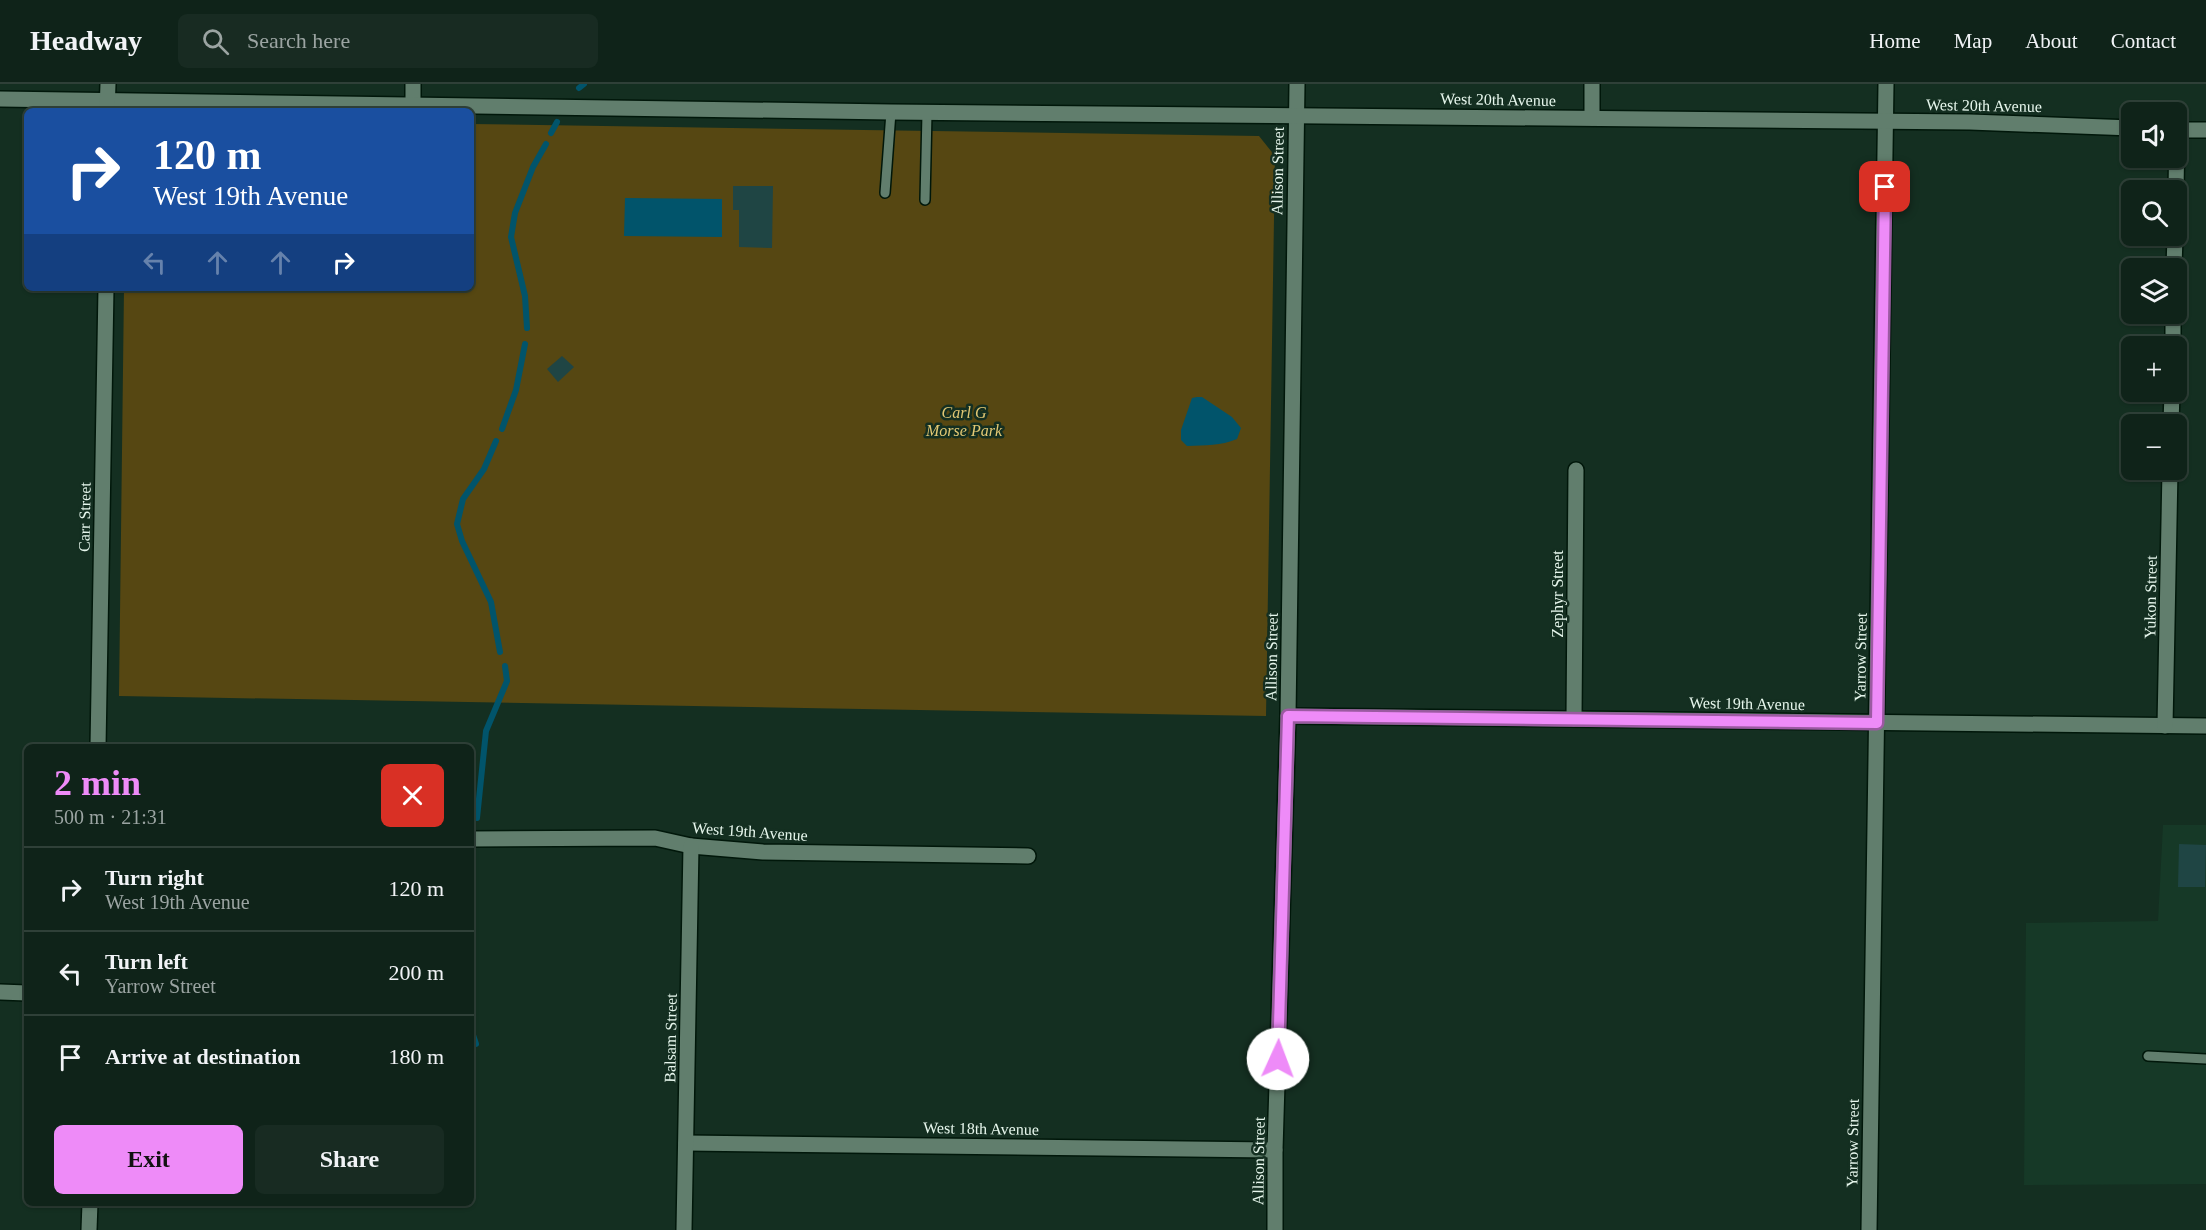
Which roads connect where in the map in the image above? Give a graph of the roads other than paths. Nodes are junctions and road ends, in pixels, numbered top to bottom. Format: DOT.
graph roads {
  1 [pos="108,84"];
  2 [pos="413,84"];
  3 [pos="1297,84"];
  4 [pos="1592,84"];
  5 [pos="1886,84"];
  6 [pos="0,99"];
  7 [pos="413,105"];
  8 [pos="107,106"];
  9 [pos="891,112"];
  10 [pos="927,113"];
  11 [pos="1296,115"];
  12 [pos="1592,118"];
  13 [pos="1886,121"];
  14 [pos="2121,128"];
  15 [pos="2187,130"];
  16 [pos="2206,130"];
  17 [pos="885,193"];
  18 [pos="925,200"];
  19 [pos="106,291"];
  20 [pos="1576,470"];
  21 [pos="2170,480"];
  22 [pos="1288,716"];
  23 [pos="1574,719"];
  24 [pos="1877,723"];
  25 [pos="2165,726"];
  26 [pos="2206,726"];
  27 [pos="98,744"];
  28 [pos="474,839"];
  29 [pos="691,846"];
  30 [pos="1028,856"];
  31 [pos="0,992"];
  32 [pos="24,993"];
  33 [pos="2148,1056"];
  34 [pos="2206,1059"];
  35 [pos="686,1143"];
  36 [pos="1275,1150"];
  37 [pos="90,1206"];
  38 [pos="89,1230"];
  39 [pos="684,1230"];
  40 [pos="1275,1230"];
  41 [pos="1869,1230"];
  1 -- 8 [label="street"];
  2 -- 7 [label="street"];
  3 -- 11 [label="street, Allison Street"];
  4 -- 12 [label="street"];
  5 -- 13 [label="street, Yarrow Street"];
  6 -- 8 [label="street, West 20th Avenue"];
  7 -- 8 [label="street, West 20th Avenue"];
  7 -- 9 [label="street, West 20th Avenue"];
  9 -- 10 [label="street, West 20th Avenue"];
  9 -- 17 [label="lane"];
  10 -- 11 [label="street, West 20th Avenue"];
  10 -- 18 [label="lane"];
  11 -- 12 [label="street, West 20th Avenue"];
  11 -- 22 [label="street, Allison Street"];
  12 -- 13 [label="street, West 20th Avenue"];
  13 -- 14 [label="street, West 20th Avenue"];
  13 -- 24 [label="street, Yarrow Street"];
  15 -- 16 [label="street"];
  19 -- 27 [label="street, Carr Street"];
  20 -- 23 [label="street, Zephyr Street"];
  21 -- 25 [label="street, Yukon Street"];
  22 -- 23 [label="street, West 19th Avenue"];
  22 -- 36 [label="street, Allison Street"];
  23 -- 24 [label="street, West 19th Avenue"];
  24 -- 25 [label="street, West 19th Avenue"];
  24 -- 41 [label="street, Yarrow Street"];
  25 -- 26 [label="street, West 19th Avenue"];
  28 -- 29 [label="street, West 19th Avenue"];
  29 -- 30 [label="street, West 19th Avenue"];
  29 -- 35 [label="street, Balsam Street"];
  31 -- 32 [label="street"];
  33 -- 34 [label="lane"];
  35 -- 36 [label="street, West 18th Avenue"];
  35 -- 39 [label="street, Balsam Street"];
  36 -- 40 [label="street, Allison Street"];
  37 -- 38 [label="street"];
}
